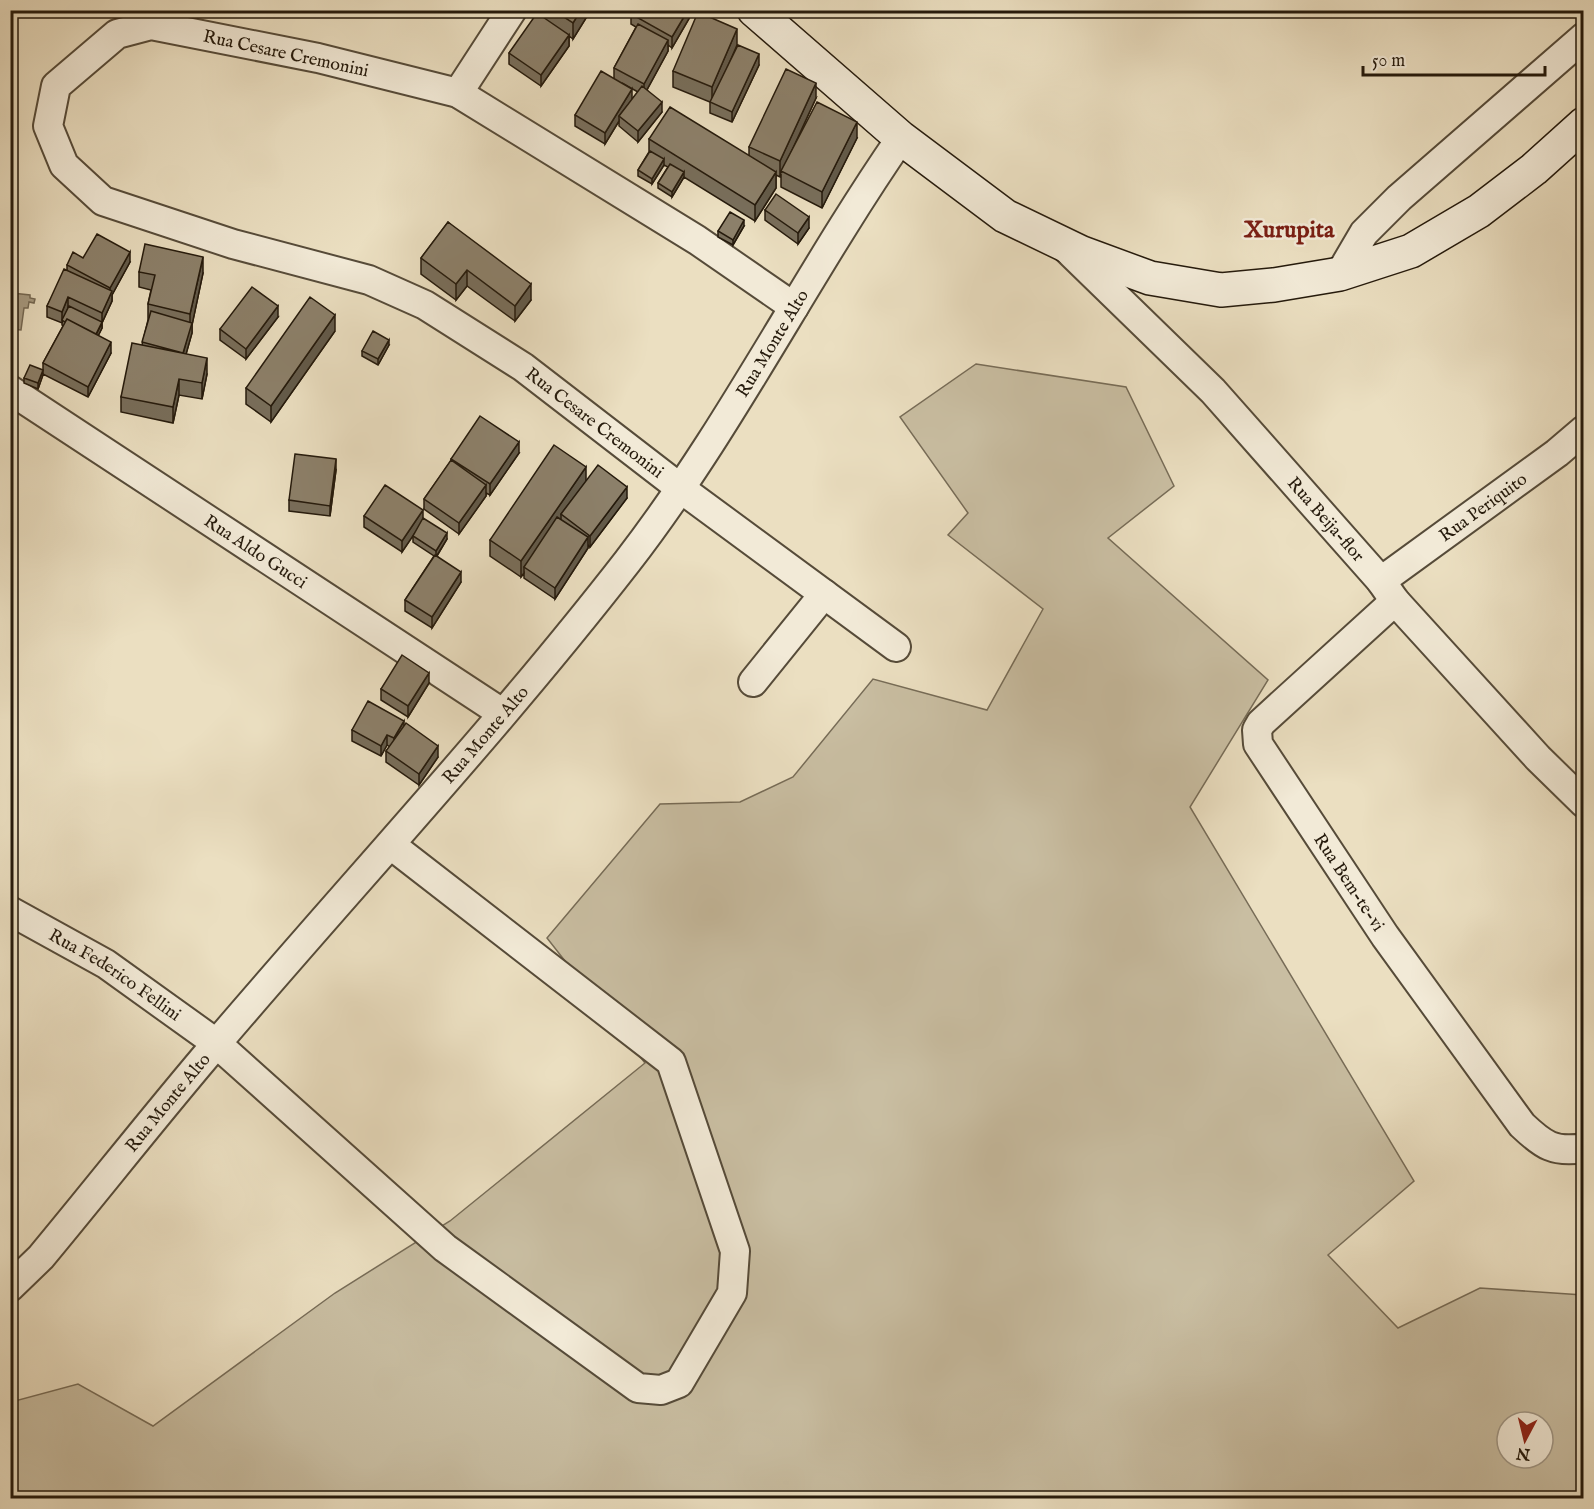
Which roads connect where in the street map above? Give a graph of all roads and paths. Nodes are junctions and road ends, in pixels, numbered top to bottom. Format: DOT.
graph roads {
  1 [pos="512,10"];
  2 [pos="754,10"];
  3 [pos="1584,37"];
  4 [pos="458,93"];
  5 [pos="1584,124"];
  6 [pos="901,138"];
  7 [pos="1062,244"];
  8 [pos="1340,274"];
  9 [pos="794,307"];
  10 [pos="10,390"];
  11 [pos="1584,430"];
  12 [pos="680,488"];
  13 [pos="1388,591"];
  14 [pos="824,594"];
  15 [pos="896,647"];
  16 [pos="753,682"];
  17 [pos="502,713"];
  18 [pos="1584,803"];
  19 [pos="391,845"];
  20 [pos="10,911"];
  21 [pos="216,1043"];
  22 [pos="1584,1148"];
  23 [pos="10,1287"];
  1 -- 4 [label="street"];
  2 -- 6 [label="main road"];
  3 -- 8 [label="street"];
  4 -- 9 [label="street, Rua Cesare Cremonini"];
  4 -- 12 [label="street, Rua Cesare Cremonini"];
  5 -- 8 [label="main road"];
  6 -- 7 [label="main road"];
  6 -- 9 [label="street, Rua Monte Alto"];
  7 -- 8 [label="main road"];
  7 -- 13 [label="street, Rua Beija-flor"];
  9 -- 12 [label="street, Rua Monte Alto"];
  10 -- 17 [label="street, Rua Aldo Gucci"];
  11 -- 13 [label="street, Rua Periquito"];
  12 -- 14 [label="street, Rua Cesare Cremonini"];
  12 -- 17 [label="street, Rua Monte Alto"];
  13 -- 18 [label="street, Rua Beija-flor"];
  13 -- 22 [label="street, Rua Bem-te-vi"];
  14 -- 15 [label="street, Rua Cesare Cremonini"];
  14 -- 16 [label="street"];
  17 -- 19 [label="street, Rua Monte Alto"];
  19 -- 21 [label="street, Rua Monte Alto"];
  19 -- 21 [label="street, Rua Federico Fellini"];
  20 -- 21 [label="street, Rua Federico Fellini"];
  21 -- 23 [label="street, Rua Monte Alto"];
}
